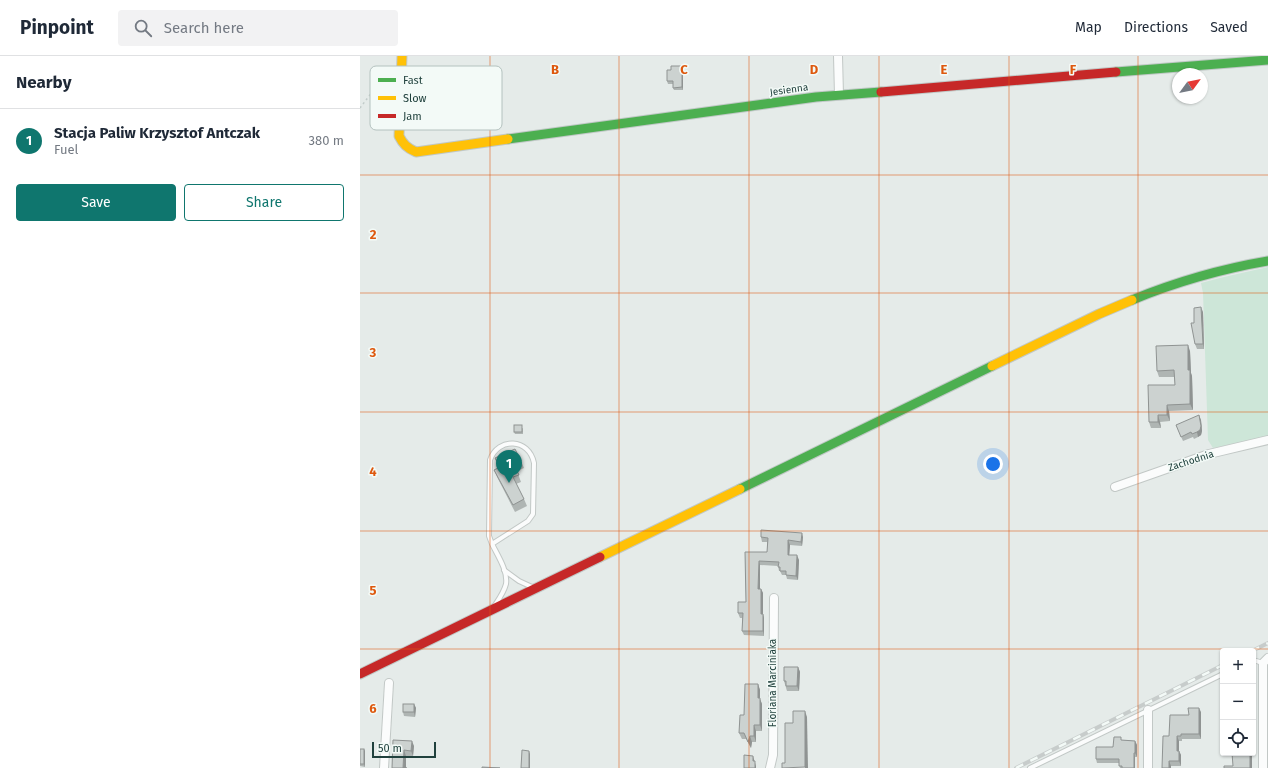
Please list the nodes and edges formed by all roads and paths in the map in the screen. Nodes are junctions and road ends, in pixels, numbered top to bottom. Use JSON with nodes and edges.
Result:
{"nodes":[{"id":1,"x":838,"y":56,"type":"edge"},
{"id":2,"x":402,"y":58,"type":"edge"},
{"id":3,"x":1268,"y":60,"type":"edge"},
{"id":4,"x":392,"y":66,"type":"edge"},
{"id":5,"x":370,"y":95,"type":"edge"},
{"id":6,"x":839,"y":95,"type":"junction"},
{"id":7,"x":360,"y":108,"type":"edge"},
{"id":8,"x":399,"y":130,"type":"edge"},
{"id":9,"x":1268,"y":261,"type":"edge"},
{"id":10,"x":1268,"y":440,"type":"edge"},
{"id":11,"x":1115,"y":487,"type":"dead end"},
{"id":12,"x":492,"y":544,"type":"junction"},
{"id":13,"x":504,"y":570,"type":"junction"},
{"id":14,"x":536,"y":589,"type":"junction"},
{"id":15,"x":774,"y":598,"type":"dead end"},
{"id":16,"x":493,"y":610,"type":"junction"},
{"id":17,"x":1265,"y":660,"type":"edge"},
{"id":18,"x":360,"y":674,"type":"edge"},
{"id":19,"x":1220,"y":675,"type":"edge"},
{"id":20,"x":389,"y":683,"type":"dead end"},
{"id":21,"x":1148,"y":710,"type":"junction"},
{"id":22,"x":384,"y":768,"type":"edge"},
{"id":23,"x":770,"y":768,"type":"edge"},
{"id":24,"x":1030,"y":768,"type":"edge"},
{"id":25,"x":1148,"y":768,"type":"edge"},
{"id":26,"x":1263,"y":768,"type":"edge"}],
"edges":[{"from":1,"to":6,"type":"street"},
{"from":2,"to":4,"type":"path"},
{"from":3,"to":6,"type":"main road","name":"Jesienna"},
{"from":5,"to":7,"type":"path"},
{"from":6,"to":8,"type":"main road","name":"Jesienna"},
{"from":9,"to":14,"type":"main road"},
{"from":10,"to":11,"type":"street","name":"Zachodnia"},
{"from":12,"to":12,"type":"lane"},
{"from":12,"to":13,"type":"lane"},
{"from":13,"to":14,"type":"lane"},
{"from":13,"to":16,"type":"lane"},
{"from":14,"to":16,"type":"main road"},
{"from":15,"to":23,"type":"street","name":"Floriana Marciniaka"},
{"from":16,"to":18,"type":"main road"},
{"from":17,"to":26,"type":"street"},
{"from":19,"to":21,"type":"lane"},
{"from":20,"to":22,"type":"street"},
{"from":21,"to":24,"type":"lane"},
{"from":21,"to":25,"type":"street"}]}
